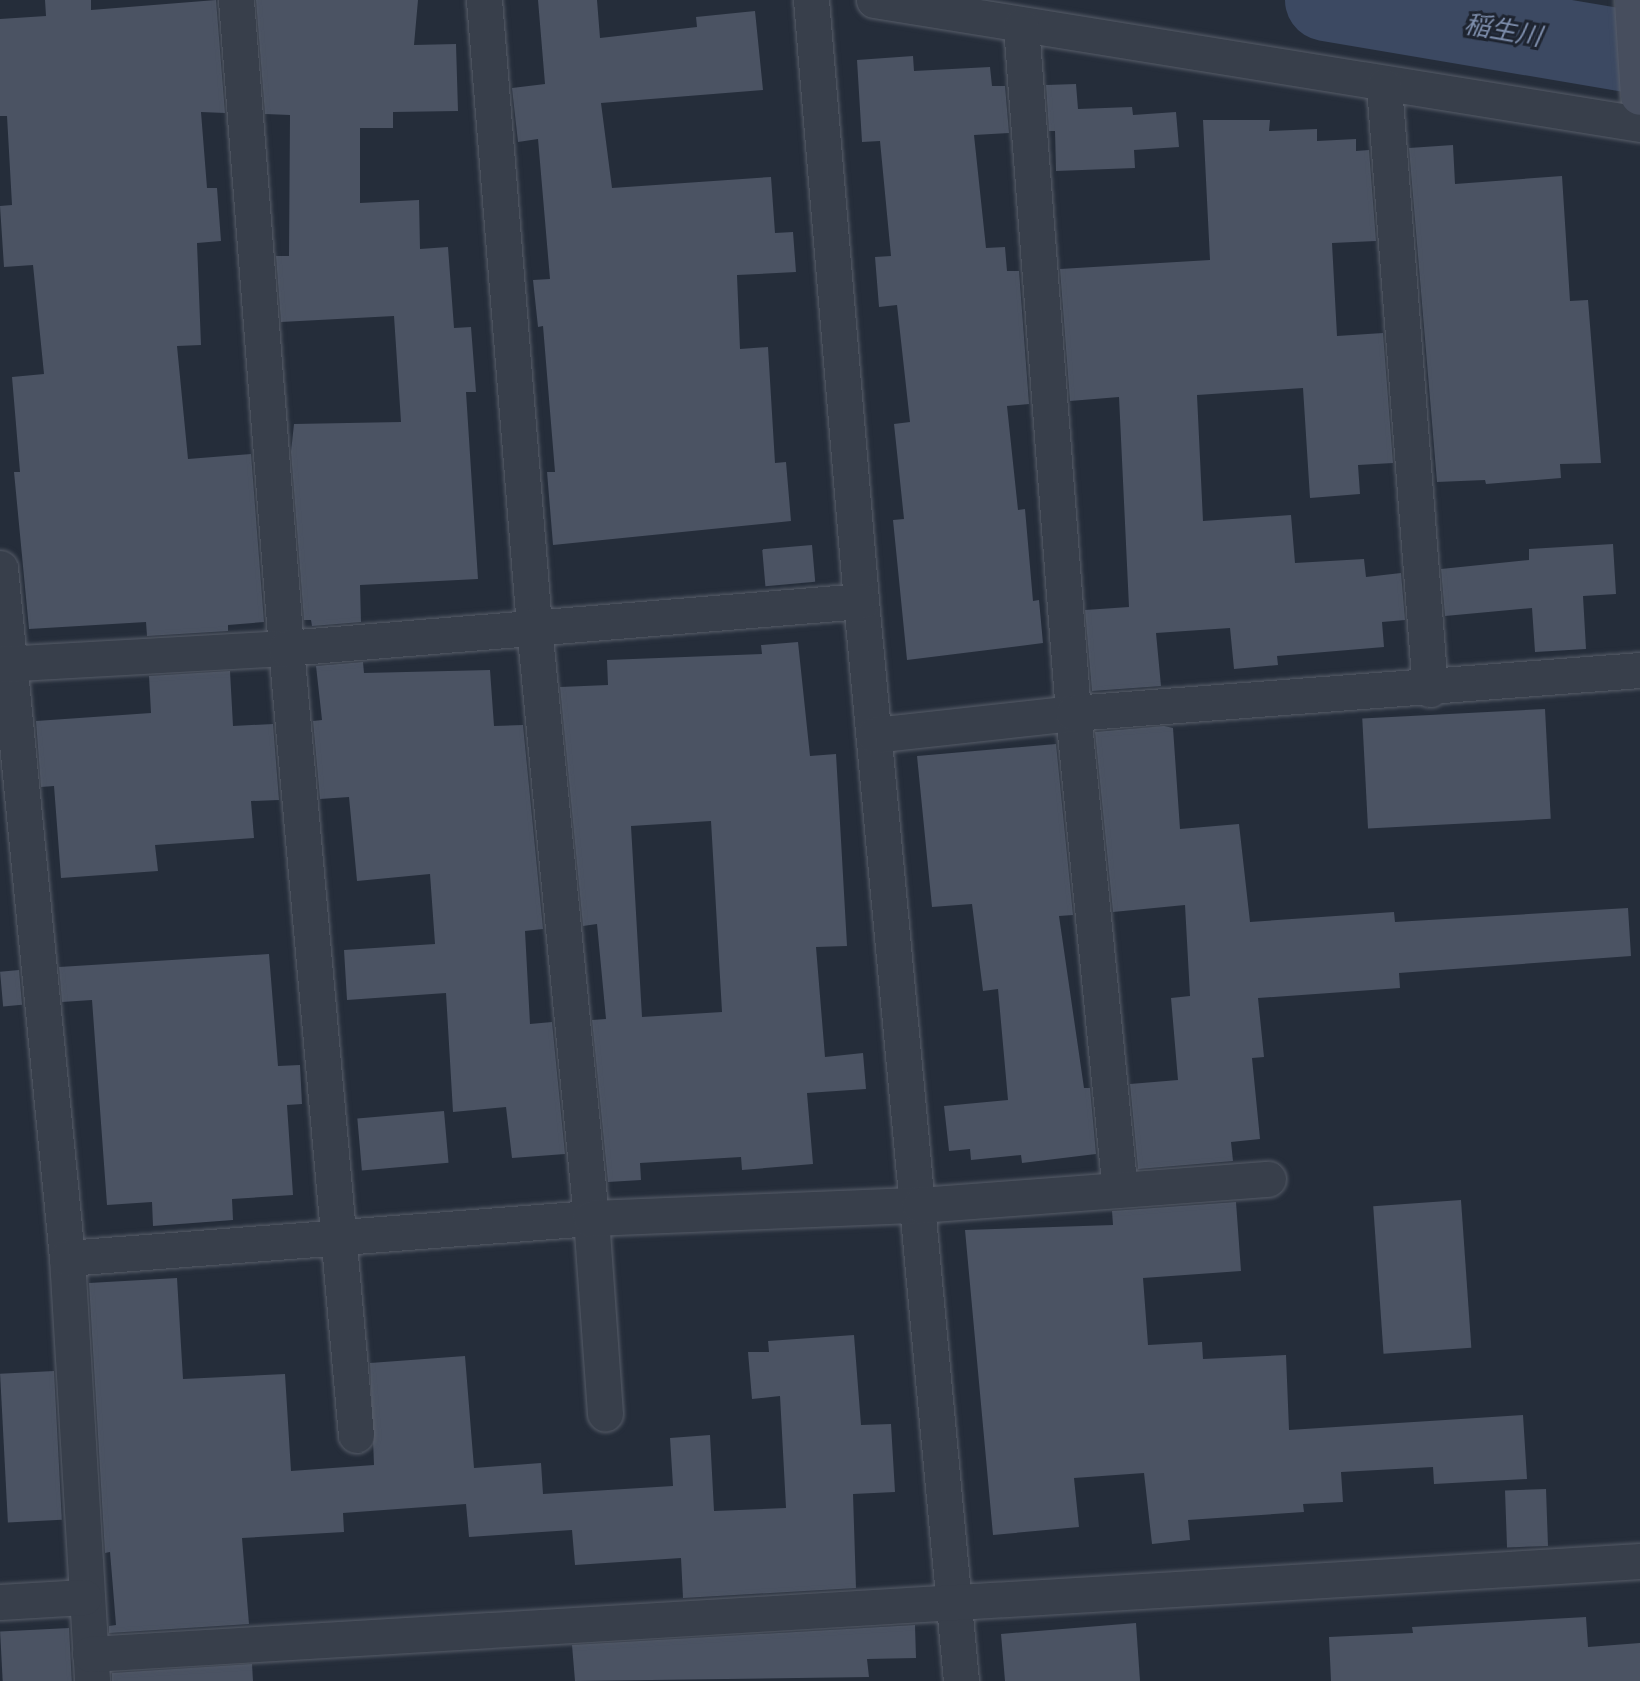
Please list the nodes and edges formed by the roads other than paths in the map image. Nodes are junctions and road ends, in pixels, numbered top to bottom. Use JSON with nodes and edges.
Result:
{"nodes":[{"id":1,"x":236,"y":0,"type":"edge"},
{"id":2,"x":484,"y":0,"type":"edge"},
{"id":3,"x":811,"y":0,"type":"edge"},
{"id":4,"x":874,"y":0,"type":"edge"},
{"id":5,"x":1634,"y":0,"type":"edge"},
{"id":6,"x":1020,"y":26,"type":"junction"},
{"id":7,"x":1384,"y":86,"type":"junction"},
{"id":8,"x":1640,"y":96,"type":"edge"},
{"id":9,"x":1640,"y":124,"type":"edge"},
{"id":10,"x":0,"y":568,"type":"edge"},
{"id":11,"x":861,"y":601,"type":"junction"},
{"id":12,"x":534,"y":626,"type":"junction"},
{"id":13,"x":286,"y":649,"type":"junction"},
{"id":14,"x":3,"y":664,"type":"edge"},
{"id":15,"x":1640,"y":670,"type":"edge"},
{"id":16,"x":1430,"y":689,"type":"junction"},
{"id":17,"x":1073,"y":713,"type":"junction"},
{"id":18,"x":874,"y":735,"type":"junction"},
{"id":19,"x":1268,"y":1180,"type":"dead end"},
{"id":20,"x":1120,"y":1189,"type":"junction"},
{"id":21,"x":920,"y":1205,"type":"junction"},
{"id":22,"x":591,"y":1218,"type":"junction"},
{"id":23,"x":338,"y":1236,"type":"junction"},
{"id":24,"x":67,"y":1258,"type":"junction"},
{"id":25,"x":605,"y":1414,"type":"dead end"},
{"id":26,"x":356,"y":1435,"type":"dead end"},
{"id":27,"x":1640,"y":1561,"type":"edge"},
{"id":28,"x":84,"y":1597,"type":"junction"},
{"id":29,"x":0,"y":1602,"type":"edge"},
{"id":30,"x":954,"y":1602,"type":"junction"},
{"id":31,"x":91,"y":1667,"type":"edge"},
{"id":32,"x":961,"y":1681,"type":"edge"}],
"edges":[{"from":1,"to":13,"type":"street"},
{"from":2,"to":12,"type":"street"},
{"from":3,"to":11,"type":"street"},
{"from":4,"to":6,"type":"street"},
{"from":5,"to":8,"type":"street"},
{"from":6,"to":7,"type":"street"},
{"from":6,"to":17,"type":"street"},
{"from":7,"to":9,"type":"street"},
{"from":7,"to":16,"type":"street"},
{"from":10,"to":14,"type":"street"},
{"from":11,"to":12,"type":"street"},
{"from":11,"to":18,"type":"street"},
{"from":12,"to":13,"type":"street"},
{"from":12,"to":22,"type":"street"},
{"from":13,"to":14,"type":"street"},
{"from":13,"to":23,"type":"street"},
{"from":14,"to":24,"type":"street"},
{"from":15,"to":16,"type":"street"},
{"from":16,"to":17,"type":"street"},
{"from":17,"to":18,"type":"street"},
{"from":17,"to":20,"type":"street"},
{"from":18,"to":21,"type":"street"},
{"from":19,"to":20,"type":"street"},
{"from":20,"to":21,"type":"street"},
{"from":21,"to":22,"type":"street"},
{"from":21,"to":30,"type":"street"},
{"from":22,"to":23,"type":"street"},
{"from":22,"to":25,"type":"street"},
{"from":23,"to":24,"type":"street"},
{"from":23,"to":26,"type":"street"},
{"from":24,"to":28,"type":"street"},
{"from":27,"to":30,"type":"street"},
{"from":28,"to":29,"type":"street"},
{"from":28,"to":31,"type":"street"},
{"from":30,"to":31,"type":"street"},
{"from":30,"to":32,"type":"street"}]}
